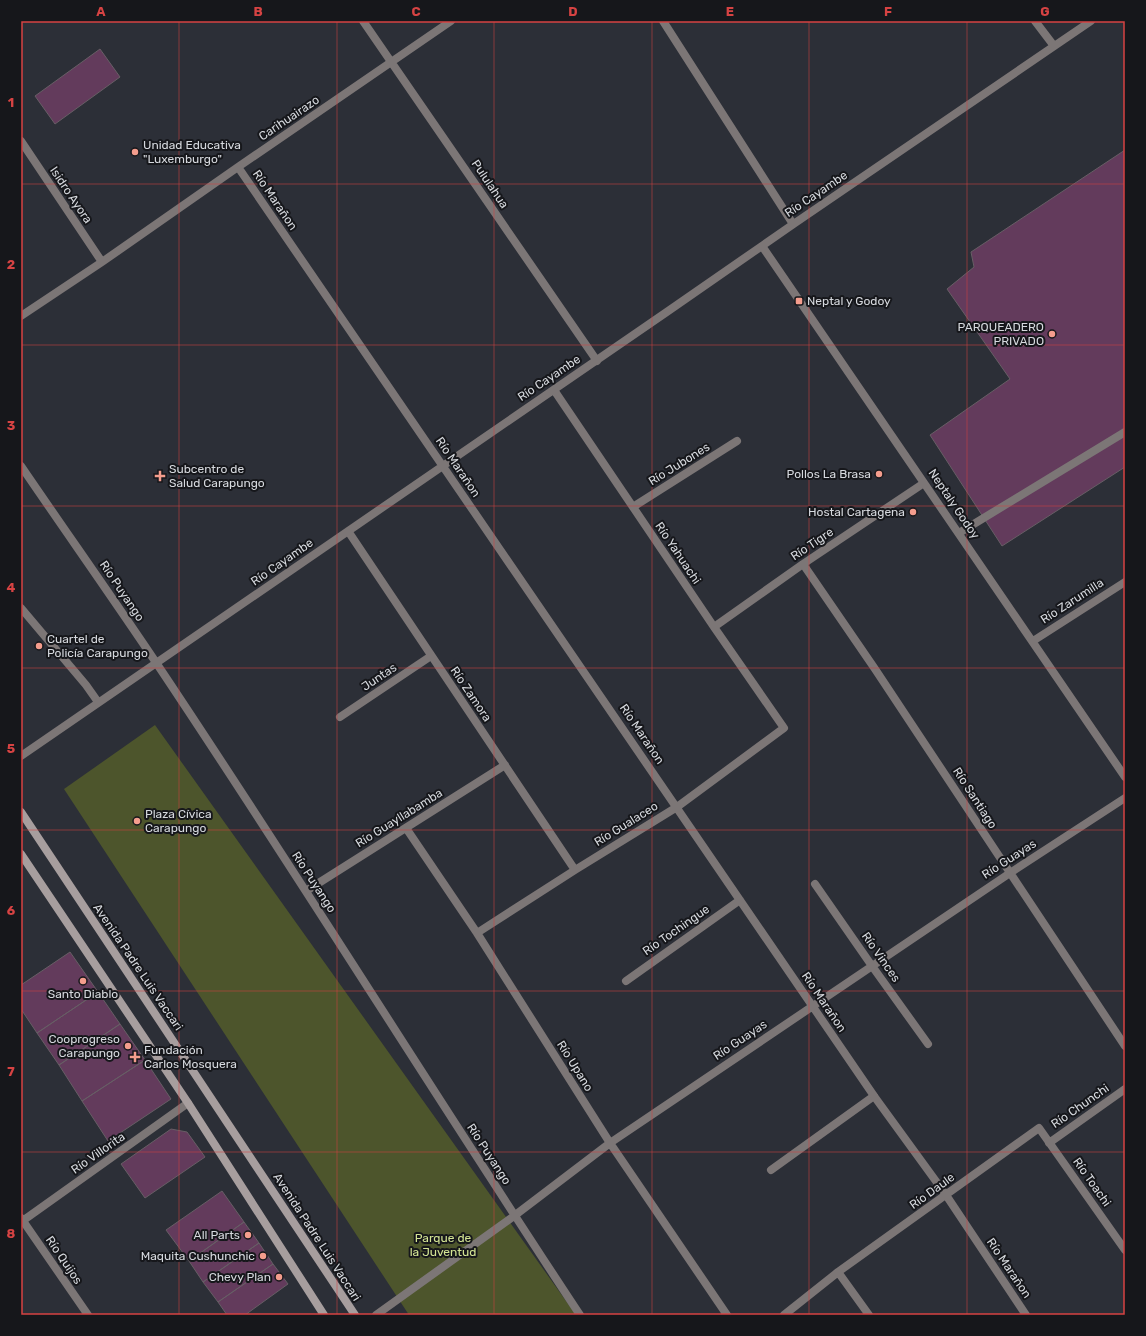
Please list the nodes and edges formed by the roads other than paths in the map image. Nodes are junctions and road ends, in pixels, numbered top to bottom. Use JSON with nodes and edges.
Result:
{"nodes":[{"id":1,"x":363,"y":21,"type":"edge"},
{"id":2,"x":451,"y":21,"type":"edge"},
{"id":3,"x":663,"y":21,"type":"edge"},
{"id":4,"x":1035,"y":21,"type":"edge"},
{"id":5,"x":1091,"y":21,"type":"edge"},
{"id":6,"x":1054,"y":46,"type":"junction"},
{"id":7,"x":392,"y":62,"type":"junction"},
{"id":8,"x":21,"y":141,"type":"edge"},
{"id":9,"x":238,"y":166,"type":"junction"},
{"id":10,"x":794,"y":224,"type":"junction"},
{"id":11,"x":762,"y":246,"type":"junction"},
{"id":12,"x":102,"y":262,"type":"junction"},
{"id":13,"x":21,"y":316,"type":"edge"},
{"id":14,"x":596,"y":361,"type":"junction"},
{"id":15,"x":554,"y":390,"type":"junction"},
{"id":16,"x":1125,"y":432,"type":"edge"},
{"id":17,"x":737,"y":442,"type":"dead end"},
{"id":18,"x":442,"y":465,"type":"junction"},
{"id":19,"x":21,"y":466,"type":"edge"},
{"id":20,"x":924,"y":483,"type":"junction"},
{"id":21,"x":633,"y":507,"type":"junction"},
{"id":22,"x":348,"y":531,"type":"junction"},
{"id":23,"x":959,"y":533,"type":"junction"},
{"id":24,"x":803,"y":564,"type":"junction"},
{"id":25,"x":1125,"y":582,"type":"edge"},
{"id":26,"x":21,"y":608,"type":"edge"},
{"id":27,"x":714,"y":627,"type":"junction"},
{"id":28,"x":1033,"y":641,"type":"junction"},
{"id":29,"x":431,"y":656,"type":"junction"},
{"id":30,"x":156,"y":663,"type":"junction"},
{"id":31,"x":98,"y":702,"type":"junction"},
{"id":32,"x":340,"y":717,"type":"dead end"},
{"id":33,"x":784,"y":728,"type":"joint"},
{"id":34,"x":21,"y":756,"type":"edge"},
{"id":35,"x":505,"y":765,"type":"junction"},
{"id":36,"x":1125,"y":777,"type":"edge"},
{"id":37,"x":1125,"y":798,"type":"edge"},
{"id":38,"x":677,"y":807,"type":"junction"},
{"id":39,"x":21,"y":812,"type":"edge"},
{"id":40,"x":406,"y":828,"type":"junction"},
{"id":41,"x":21,"y":854,"type":"edge"},
{"id":42,"x":575,"y":870,"type":"junction"},
{"id":43,"x":1010,"y":872,"type":"junction"},
{"id":44,"x":815,"y":884,"type":"dead end"},
{"id":45,"x":306,"y":891,"type":"junction"},
{"id":46,"x":740,"y":900,"type":"junction"},
{"id":47,"x":477,"y":933,"type":"junction"},
{"id":48,"x":872,"y":966,"type":"junction"},
{"id":49,"x":626,"y":980,"type":"dead end"},
{"id":50,"x":812,"y":1006,"type":"junction"},
{"id":51,"x":928,"y":1044,"type":"dead end"},
{"id":52,"x":1125,"y":1046,"type":"edge"},
{"id":53,"x":1125,"y":1089,"type":"edge"},
{"id":54,"x":874,"y":1096,"type":"junction"},
{"id":55,"x":188,"y":1103,"type":"junction"},
{"id":56,"x":1039,"y":1128,"type":"joint"},
{"id":57,"x":610,"y":1143,"type":"junction"},
{"id":58,"x":1049,"y":1143,"type":"junction"},
{"id":59,"x":771,"y":1170,"type":"dead end"},
{"id":60,"x":946,"y":1195,"type":"junction"},
{"id":61,"x":514,"y":1216,"type":"junction"},
{"id":62,"x":22,"y":1220,"type":"edge"},
{"id":63,"x":1125,"y":1250,"type":"edge"},
{"id":64,"x":838,"y":1272,"type":"junction"},
{"id":65,"x":88,"y":1315,"type":"edge"},
{"id":66,"x":324,"y":1315,"type":"edge"},
{"id":67,"x":355,"y":1315,"type":"edge"},
{"id":68,"x":376,"y":1315,"type":"edge"},
{"id":69,"x":580,"y":1315,"type":"edge"},
{"id":70,"x":727,"y":1315,"type":"edge"},
{"id":71,"x":784,"y":1315,"type":"edge"},
{"id":72,"x":869,"y":1315,"type":"edge"},
{"id":73,"x":1026,"y":1315,"type":"edge"}],
"edges":[{"from":1,"to":7,"type":"street","name":"Pululahua"},
{"from":2,"to":7,"type":"street","name":"Carihuairazo"},
{"from":3,"to":10,"type":"street"},
{"from":4,"to":6,"type":"street"},
{"from":5,"to":6,"type":"street","name":"Río Cayambe"},
{"from":6,"to":10,"type":"street","name":"Río Cayambe"},
{"from":7,"to":9,"type":"street","name":"Carihuairazo"},
{"from":7,"to":14,"type":"street","name":"Pululahua"},
{"from":8,"to":12,"type":"street","name":"Isidro Ayora"},
{"from":9,"to":12,"type":"street","name":"Carihuairazo"},
{"from":9,"to":18,"type":"street","name":"Río Marañon"},
{"from":10,"to":11,"type":"street","name":"Río Cayambe"},
{"from":11,"to":14,"type":"street","name":"Río Cayambe"},
{"from":11,"to":20,"type":"street","name":"Neptaly Godoy"},
{"from":12,"to":13,"type":"street","name":"Carihuairazo"},
{"from":14,"to":15,"type":"street","name":"Río Cayambe"},
{"from":15,"to":18,"type":"street","name":"Río Cayambe"},
{"from":15,"to":21,"type":"street","name":"Río Yahuachi"},
{"from":16,"to":23,"type":"street"},
{"from":17,"to":21,"type":"street","name":"Río Jubones"},
{"from":18,"to":22,"type":"street","name":"Río Cayambe"},
{"from":18,"to":38,"type":"street","name":"Río Marañon"},
{"from":19,"to":30,"type":"street","name":"Río Puyango"},
{"from":20,"to":23,"type":"street","name":"Neptaly Godoy"},
{"from":20,"to":24,"type":"street","name":"Río Tigre"},
{"from":21,"to":27,"type":"street","name":"Río Yahuachi"},
{"from":22,"to":29,"type":"street","name":"Río Zamora"},
{"from":22,"to":30,"type":"street","name":"Río Cayambe"},
{"from":23,"to":28,"type":"street","name":"Neptaly Godoy"},
{"from":24,"to":27,"type":"street","name":"Río Tigre"},
{"from":24,"to":43,"type":"street","name":"Río Santiago"},
{"from":25,"to":28,"type":"street","name":"Río Zarumilla"},
{"from":26,"to":31,"type":"street"},
{"from":27,"to":33,"type":"street","name":"Río Yahuachi"},
{"from":28,"to":36,"type":"street","name":"Neptaly Godoy"},
{"from":29,"to":32,"type":"street","name":"Juntas"},
{"from":29,"to":35,"type":"street","name":"Río Zamora"},
{"from":30,"to":31,"type":"street","name":"Río Cayambe"},
{"from":30,"to":45,"type":"street","name":"Río Puyango"},
{"from":31,"to":34,"type":"street","name":"Río Cayambe"},
{"from":33,"to":38,"type":"street","name":"Río Gualaceo"},
{"from":35,"to":40,"type":"street","name":"Río Guayllabamba"},
{"from":35,"to":42,"type":"street","name":"Río Zamora"},
{"from":37,"to":43,"type":"street","name":"Río Guayas"},
{"from":38,"to":42,"type":"street","name":"Río Gualaceo"},
{"from":38,"to":46,"type":"street","name":"Río Marañon"},
{"from":39,"to":67,"type":"main road","name":"Avenida Padre Luis Vaccari"},
{"from":40,"to":45,"type":"street","name":"Río Guayllabamba"},
{"from":40,"to":47,"type":"street","name":"Río Upano"},
{"from":41,"to":55,"type":"main road"},
{"from":42,"to":47,"type":"street","name":"Río Gualaceo"},
{"from":43,"to":48,"type":"street","name":"Río Guayas"},
{"from":43,"to":52,"type":"street","name":"Río Santiago"},
{"from":44,"to":48,"type":"street","name":"Río Vinces"},
{"from":45,"to":61,"type":"street","name":"Río Puyango"},
{"from":46,"to":49,"type":"street","name":"Río Tochingue"},
{"from":46,"to":50,"type":"street","name":"Río Marañon"},
{"from":47,"to":57,"type":"street","name":"Río Upano"},
{"from":48,"to":50,"type":"street","name":"Río Guayas"},
{"from":48,"to":51,"type":"street","name":"Río Vinces"},
{"from":50,"to":54,"type":"street","name":"Río Marañon"},
{"from":50,"to":57,"type":"street","name":"Río Guayas"},
{"from":53,"to":58,"type":"street","name":"Río Chunchi"},
{"from":54,"to":59,"type":"street"},
{"from":54,"to":60,"type":"street","name":"Río Marañon"},
{"from":55,"to":62,"type":"street","name":"Río Villorita"},
{"from":55,"to":66,"type":"main road"},
{"from":56,"to":58,"type":"street","name":"Río Toachi"},
{"from":56,"to":60,"type":"street","name":"Río Daule"},
{"from":57,"to":61,"type":"street","name":"Río Guayas"},
{"from":57,"to":70,"type":"street","name":"Río Upano"},
{"from":58,"to":63,"type":"street","name":"Río Toachi"},
{"from":60,"to":64,"type":"street","name":"Río Daule"},
{"from":60,"to":73,"type":"street","name":"Río Marañon"},
{"from":61,"to":68,"type":"street","name":"Río Guayas"},
{"from":61,"to":69,"type":"street","name":"Río Puyango"},
{"from":62,"to":65,"type":"street","name":"Río Quijos"},
{"from":64,"to":71,"type":"street","name":"Río Daule"},
{"from":64,"to":72,"type":"street"}]}
